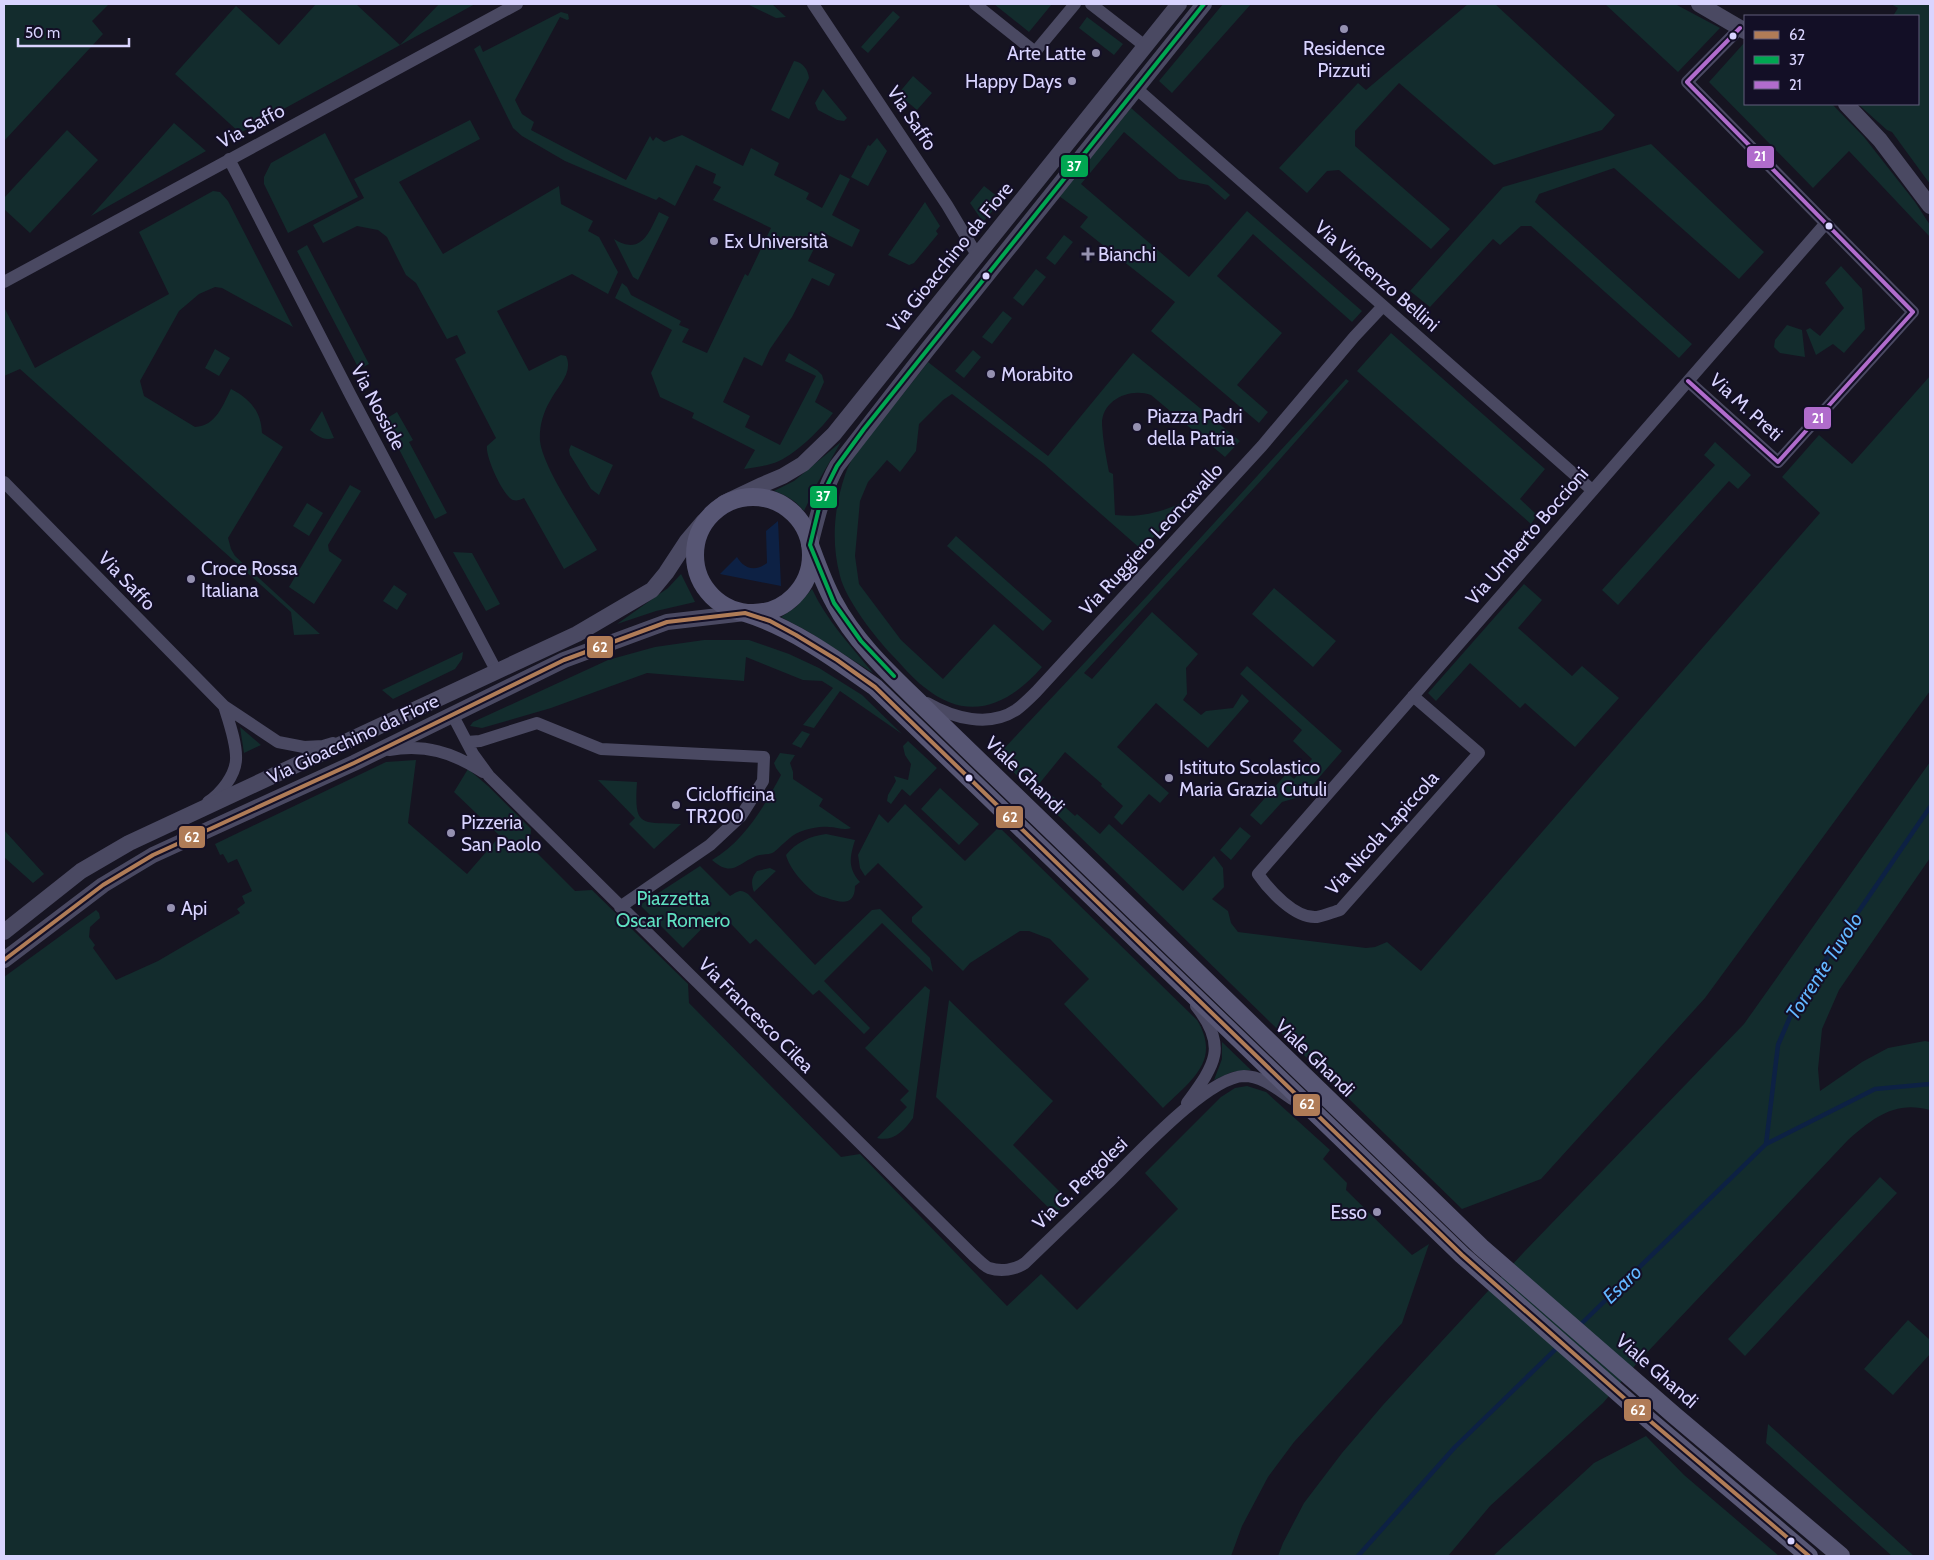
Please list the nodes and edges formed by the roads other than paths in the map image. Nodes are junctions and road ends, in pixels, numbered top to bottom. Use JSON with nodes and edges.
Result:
{"nodes":[{"id":1,"x":517,"y":4,"type":"edge"},
{"id":2,"x":813,"y":4,"type":"edge"},
{"id":3,"x":975,"y":4,"type":"edge"},
{"id":4,"x":1076,"y":4,"type":"edge"},
{"id":5,"x":1091,"y":4,"type":"edge"},
{"id":6,"x":1179,"y":4,"type":"edge"},
{"id":7,"x":1204,"y":4,"type":"edge"},
{"id":8,"x":1699,"y":4,"type":"edge"},
{"id":9,"x":1743,"y":29,"type":"edge"},
{"id":10,"x":1145,"y":46,"type":"junction"},
{"id":11,"x":1137,"y":89,"type":"junction"},
{"id":12,"x":1847,"y":105,"type":"edge"},
{"id":13,"x":229,"y":159,"type":"junction"},
{"id":14,"x":1930,"y":206,"type":"edge"},
{"id":15,"x":1826,"y":223,"type":"junction"},
{"id":16,"x":977,"y":255,"type":"junction"},
{"id":17,"x":4,"y":282,"type":"edge"},
{"id":18,"x":1383,"y":306,"type":"junction"},
{"id":19,"x":1688,"y":380,"type":"junction"},
{"id":20,"x":4,"y":482,"type":"edge"},
{"id":21,"x":1592,"y":490,"type":"junction"},
{"id":22,"x":724,"y":503,"type":"junction"},
{"id":23,"x":704,"y":522,"type":"junction"},
{"id":24,"x":810,"y":545,"type":"junction"},
{"id":25,"x":745,"y":613,"type":"junction"},
{"id":26,"x":497,"y":672,"type":"junction"},
{"id":27,"x":912,"y":695,"type":"junction"},
{"id":28,"x":1413,"y":696,"type":"junction"},
{"id":29,"x":224,"y":706,"type":"junction"},
{"id":30,"x":452,"y":714,"type":"junction"},
{"id":31,"x":365,"y":732,"type":"junction"},
{"id":32,"x":467,"y":742,"type":"junction"},
{"id":33,"x":376,"y":752,"type":"junction"},
{"id":34,"x":489,"y":776,"type":"junction"},
{"id":35,"x":188,"y":815,"type":"junction"},
{"id":36,"x":1258,"y":874,"type":"joint"},
{"id":37,"x":620,"y":907,"type":"junction"},
{"id":38,"x":4,"y":932,"type":"edge"},
{"id":39,"x":4,"y":960,"type":"edge"},
{"id":40,"x":1167,"y":971,"type":"junction"},
{"id":41,"x":1178,"y":1115,"type":"junction"},
{"id":42,"x":1323,"y":1120,"type":"junction"},
{"id":43,"x":1003,"y":1270,"type":"joint"},
{"id":44,"x":1809,"y":1556,"type":"edge"},
{"id":45,"x":1841,"y":1556,"type":"edge"}],
"edges":[{"from":1,"to":13,"type":"street","name":"Via Saffo"},
{"from":2,"to":16,"type":"street","name":"Via Saffo"},
{"from":3,"to":4,"type":"street"},
{"from":5,"to":10,"type":"street"},
{"from":6,"to":10,"type":"street","name":"Via Gioacchino da Fiore"},
{"from":7,"to":11,"type":"street"},
{"from":8,"to":9,"type":"street"},
{"from":9,"to":15,"type":"street"},
{"from":10,"to":16,"type":"street","name":"Via Gioacchino da Fiore"},
{"from":11,"to":18,"type":"street","name":"Via Vincenzo Bellini"},
{"from":11,"to":24,"type":"street"},
{"from":12,"to":14,"type":"street"},
{"from":13,"to":17,"type":"street","name":"Via Saffo"},
{"from":13,"to":26,"type":"street","name":"Via Nosside"},
{"from":15,"to":19,"type":"street","name":"Via Umberto Boccioni"},
{"from":15,"to":19,"type":"street","name":"Via M. Preti"},
{"from":16,"to":22,"type":"street","name":"Via Gioacchino da Fiore"},
{"from":18,"to":21,"type":"street","name":"Via Vincenzo Bellini"},
{"from":18,"to":27,"type":"street","name":"Via Ruggiero Leoncavallo"},
{"from":19,"to":21,"type":"street","name":"Via Umberto Boccioni"},
{"from":20,"to":29,"type":"street","name":"Via Saffo"},
{"from":21,"to":28,"type":"street","name":"Via Umberto Boccioni"},
{"from":22,"to":23,"type":"main road"},
{"from":22,"to":24,"type":"main road"},
{"from":23,"to":25,"type":"main road"},
{"from":23,"to":26,"type":"street","name":"Via Gioacchino da Fiore"},
{"from":24,"to":25,"type":"main road"},
{"from":24,"to":27,"type":"main road","name":"Viale Ghandi"},
{"from":25,"to":30,"type":"street","name":"Via Gioacchino da Fiore"},
{"from":25,"to":40,"type":"main road","name":"Viale Ghandi"},
{"from":26,"to":31,"type":"street","name":"Via Gioacchino da Fiore"},
{"from":27,"to":45,"type":"main road","name":"Viale Ghandi"},
{"from":28,"to":36,"type":"street","name":"Via Umberto Boccioni"},
{"from":28,"to":36,"type":"street","name":"Via Nicola Lapiccola"},
{"from":29,"to":31,"type":"street","name":"Via Saffo"},
{"from":29,"to":35,"type":"street"},
{"from":30,"to":32,"type":"street"},
{"from":30,"to":33,"type":"street","name":"Via Gioacchino da Fiore"},
{"from":31,"to":35,"type":"street","name":"Via Gioacchino da Fiore"},
{"from":32,"to":34,"type":"street"},
{"from":32,"to":37,"type":"street"},
{"from":33,"to":34,"type":"street"},
{"from":33,"to":39,"type":"street","name":"Via Gioacchino da Fiore"},
{"from":34,"to":37,"type":"street","name":"Via Francesco Cilea"},
{"from":35,"to":38,"type":"street","name":"Via Gioacchino da Fiore"},
{"from":37,"to":43,"type":"street","name":"Via Francesco Cilea"},
{"from":40,"to":41,"type":"street"},
{"from":40,"to":42,"type":"main road","name":"Viale Ghandi"},
{"from":41,"to":42,"type":"street"},
{"from":41,"to":43,"type":"street","name":"Via G. Pergolesi"},
{"from":42,"to":44,"type":"main road","name":"Viale Ghandi"}]}
